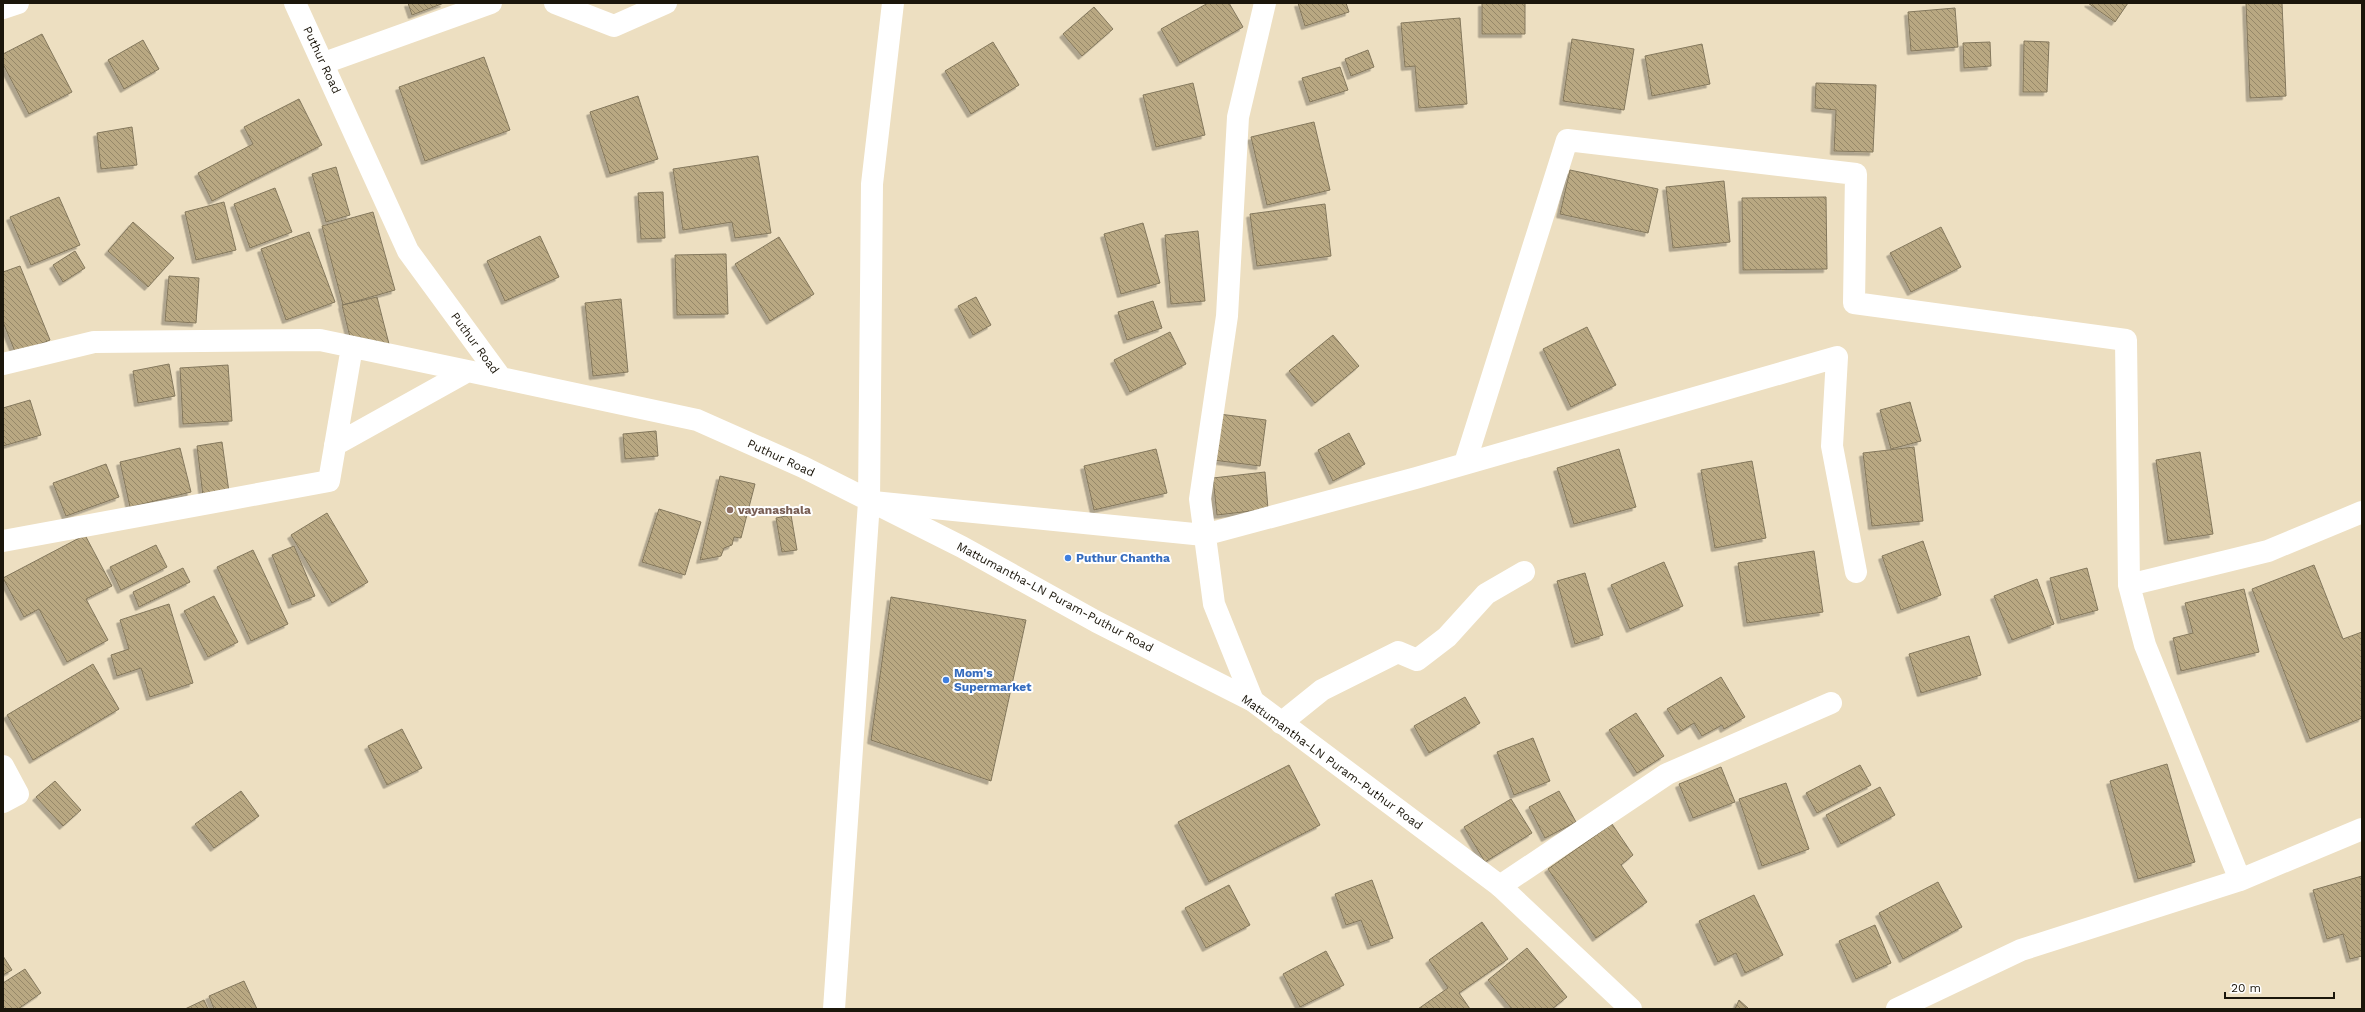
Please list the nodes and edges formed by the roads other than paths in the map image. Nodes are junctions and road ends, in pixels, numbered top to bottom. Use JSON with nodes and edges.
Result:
{"nodes":[{"id":1,"x":18,"y":3,"type":"edge"},
{"id":2,"x":295,"y":3,"type":"edge"},
{"id":3,"x":491,"y":3,"type":"edge"},
{"id":4,"x":555,"y":3,"type":"edge"},
{"id":5,"x":666,"y":3,"type":"edge"},
{"id":6,"x":893,"y":3,"type":"edge"},
{"id":7,"x":1265,"y":3,"type":"edge"},
{"id":8,"x":3,"y":8,"type":"edge"},
{"id":9,"x":324,"y":63,"type":"junction"},
{"id":10,"x":352,"y":347,"type":"junction"},
{"id":11,"x":3,"y":364,"type":"edge"},
{"id":12,"x":468,"y":371,"type":"junction"},
{"id":13,"x":501,"y":378,"type":"junction"},
{"id":14,"x":335,"y":445,"type":"junction"},
{"id":15,"x":1465,"y":463,"type":"junction"},
{"id":16,"x":869,"y":502,"type":"junction"},
{"id":17,"x":2362,"y":512,"type":"edge"},
{"id":18,"x":1204,"y":535,"type":"junction"},
{"id":19,"x":3,"y":541,"type":"edge"},
{"id":20,"x":1524,"y":572,"type":"dead end"},
{"id":21,"x":1856,"y":572,"type":"dead end"},
{"id":22,"x":2129,"y":586,"type":"junction"},
{"id":23,"x":1253,"y":701,"type":"junction"},
{"id":24,"x":1831,"y":703,"type":"dead end"},
{"id":25,"x":1281,"y":722,"type":"junction"},
{"id":26,"x":3,"y":766,"type":"edge"},
{"id":27,"x":3,"y":802,"type":"edge"},
{"id":28,"x":2362,"y":829,"type":"edge"},
{"id":29,"x":2240,"y":880,"type":"junction"},
{"id":30,"x":1500,"y":886,"type":"junction"},
{"id":31,"x":834,"y":1009,"type":"edge"},
{"id":32,"x":1631,"y":1009,"type":"edge"},
{"id":33,"x":1897,"y":1009,"type":"edge"}],
"edges":[{"from":1,"to":8,"type":"street"},
{"from":2,"to":9,"type":"street","name":"Puthur Road"},
{"from":3,"to":9,"type":"street"},
{"from":4,"to":5,"type":"street"},
{"from":6,"to":16,"type":"street"},
{"from":7,"to":18,"type":"street"},
{"from":9,"to":13,"type":"street","name":"Puthur Road"},
{"from":10,"to":11,"type":"street"},
{"from":10,"to":12,"type":"street"},
{"from":10,"to":14,"type":"street"},
{"from":12,"to":13,"type":"street"},
{"from":12,"to":14,"type":"street"},
{"from":13,"to":16,"type":"street","name":"Puthur Road"},
{"from":14,"to":19,"type":"street"},
{"from":15,"to":18,"type":"street"},
{"from":15,"to":21,"type":"street"},
{"from":15,"to":22,"type":"street"},
{"from":16,"to":18,"type":"street"},
{"from":16,"to":23,"type":"street","name":"Mattumantha-LN Puram-Puthur Road"},
{"from":16,"to":31,"type":"street"},
{"from":17,"to":22,"type":"street"},
{"from":18,"to":23,"type":"street"},
{"from":20,"to":25,"type":"street"},
{"from":22,"to":29,"type":"street"},
{"from":23,"to":25,"type":"street","name":"Mattumantha-LN Puram-Puthur Road"},
{"from":24,"to":30,"type":"street"},
{"from":25,"to":30,"type":"street","name":"Mattumantha-LN Puram-Puthur Road"},
{"from":26,"to":27,"type":"street"},
{"from":28,"to":29,"type":"street"},
{"from":29,"to":33,"type":"street"},
{"from":30,"to":32,"type":"street","name":"Mattumantha-LN Puram-Puthur Road"}]}
